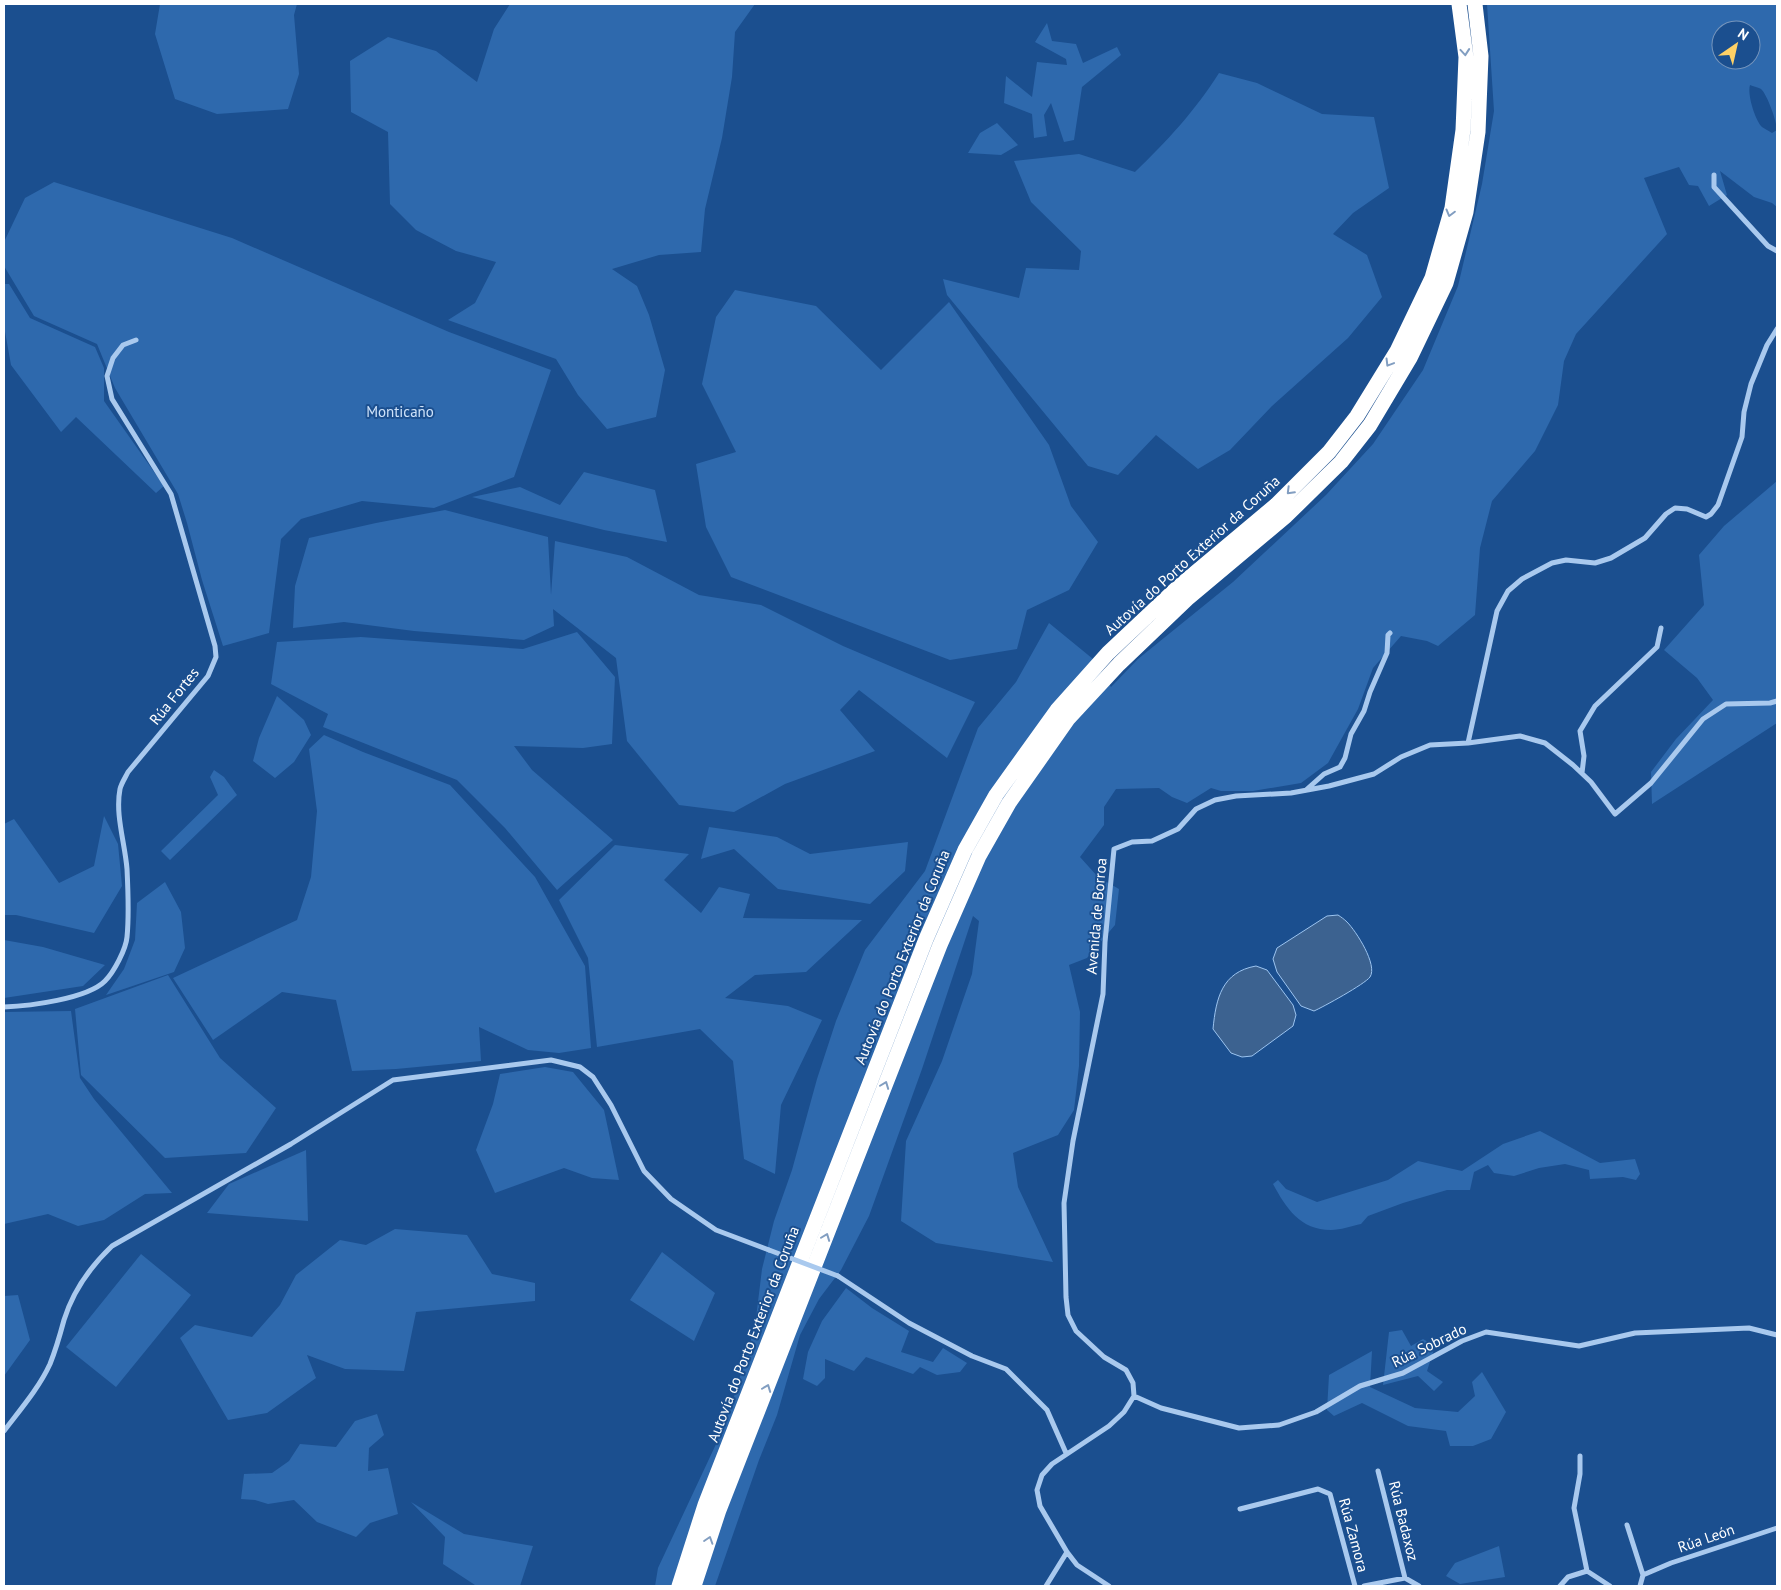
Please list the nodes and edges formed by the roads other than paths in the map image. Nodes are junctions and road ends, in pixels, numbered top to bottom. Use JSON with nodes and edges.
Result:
{"nodes":[{"id":1,"x":1460,"y":4,"type":"edge"},
{"id":2,"x":1474,"y":4,"type":"edge"},
{"id":3,"x":1714,"y":175,"type":"dead end"},
{"id":4,"x":1777,"y":251,"type":"edge"},
{"id":5,"x":1777,"y":329,"type":"edge"},
{"id":6,"x":136,"y":340,"type":"dead end"},
{"id":7,"x":1661,"y":628,"type":"dead end"},
{"id":8,"x":1390,"y":632,"type":"dead end"},
{"id":9,"x":1777,"y":701,"type":"edge"},
{"id":10,"x":1468,"y":743,"type":"junction"},
{"id":11,"x":1582,"y":773,"type":"junction"},
{"id":12,"x":1306,"y":790,"type":"junction"},
{"id":13,"x":4,"y":1007,"type":"edge"},
{"id":14,"x":1777,"y":1335,"type":"edge"},
{"id":15,"x":1134,"y":1396,"type":"junction"},
{"id":16,"x":4,"y":1431,"type":"edge"},
{"id":17,"x":1066,"y":1453,"type":"junction"},
{"id":18,"x":1580,"y":1456,"type":"dead end"},
{"id":19,"x":1378,"y":1471,"type":"dead end"},
{"id":20,"x":1240,"y":1510,"type":"dead end"},
{"id":21,"x":1627,"y":1524,"type":"dead end"},
{"id":22,"x":1777,"y":1528,"type":"edge"},
{"id":23,"x":1067,"y":1552,"type":"junction"},
{"id":24,"x":1587,"y":1571,"type":"junction"},
{"id":25,"x":1643,"y":1575,"type":"junction"},
{"id":26,"x":1405,"y":1578,"type":"junction"},
{"id":27,"x":678,"y":1586,"type":"edge"},
{"id":28,"x":694,"y":1586,"type":"edge"},
{"id":29,"x":1046,"y":1586,"type":"edge"},
{"id":30,"x":1109,"y":1586,"type":"edge"},
{"id":31,"x":1354,"y":1586,"type":"edge"},
{"id":32,"x":1364,"y":1586,"type":"edge"},
{"id":33,"x":1419,"y":1586,"type":"edge"},
{"id":34,"x":1560,"y":1586,"type":"edge"},
{"id":35,"x":1610,"y":1586,"type":"edge"},
{"id":36,"x":1640,"y":1586,"type":"edge"}],
"edges":[{"from":1,"to":27,"type":"highway","name":"Autovía do Porto Exterior da Coruña","one_way":true},
{"from":28,"to":2,"type":"highway","name":"Autovía do Porto Exterior da Coruña","one_way":true},
{"from":3,"to":4,"type":"street"},
{"from":5,"to":10,"type":"street"},
{"from":6,"to":13,"type":"street","name":"Rúa Fortes"},
{"from":7,"to":11,"type":"street"},
{"from":8,"to":12,"type":"street"},
{"from":9,"to":11,"type":"street","name":"Avenida de Borroa"},
{"from":10,"to":11,"type":"street","name":"Avenida de Borroa"},
{"from":10,"to":12,"type":"street","name":"Avenida de Borroa"},
{"from":12,"to":15,"type":"street","name":"Avenida de Borroa"},
{"from":14,"to":15,"type":"street","name":"Rúa Sobrado"},
{"from":15,"to":17,"type":"street"},
{"from":16,"to":17,"type":"street","bridge":true},
{"from":17,"to":23,"type":"street"},
{"from":18,"to":24,"type":"street"},
{"from":19,"to":26,"type":"street","name":"Rúa Badaxoz"},
{"from":20,"to":31,"type":"street","name":"Rúa Zamora"},
{"from":21,"to":25,"type":"street"},
{"from":22,"to":25,"type":"street","name":"Rúa León"},
{"from":23,"to":29,"type":"street"},
{"from":23,"to":30,"type":"street"},
{"from":24,"to":34,"type":"street"},
{"from":24,"to":35,"type":"street"},
{"from":25,"to":36,"type":"street"},
{"from":26,"to":32,"type":"street"},
{"from":26,"to":33,"type":"street"}]}
